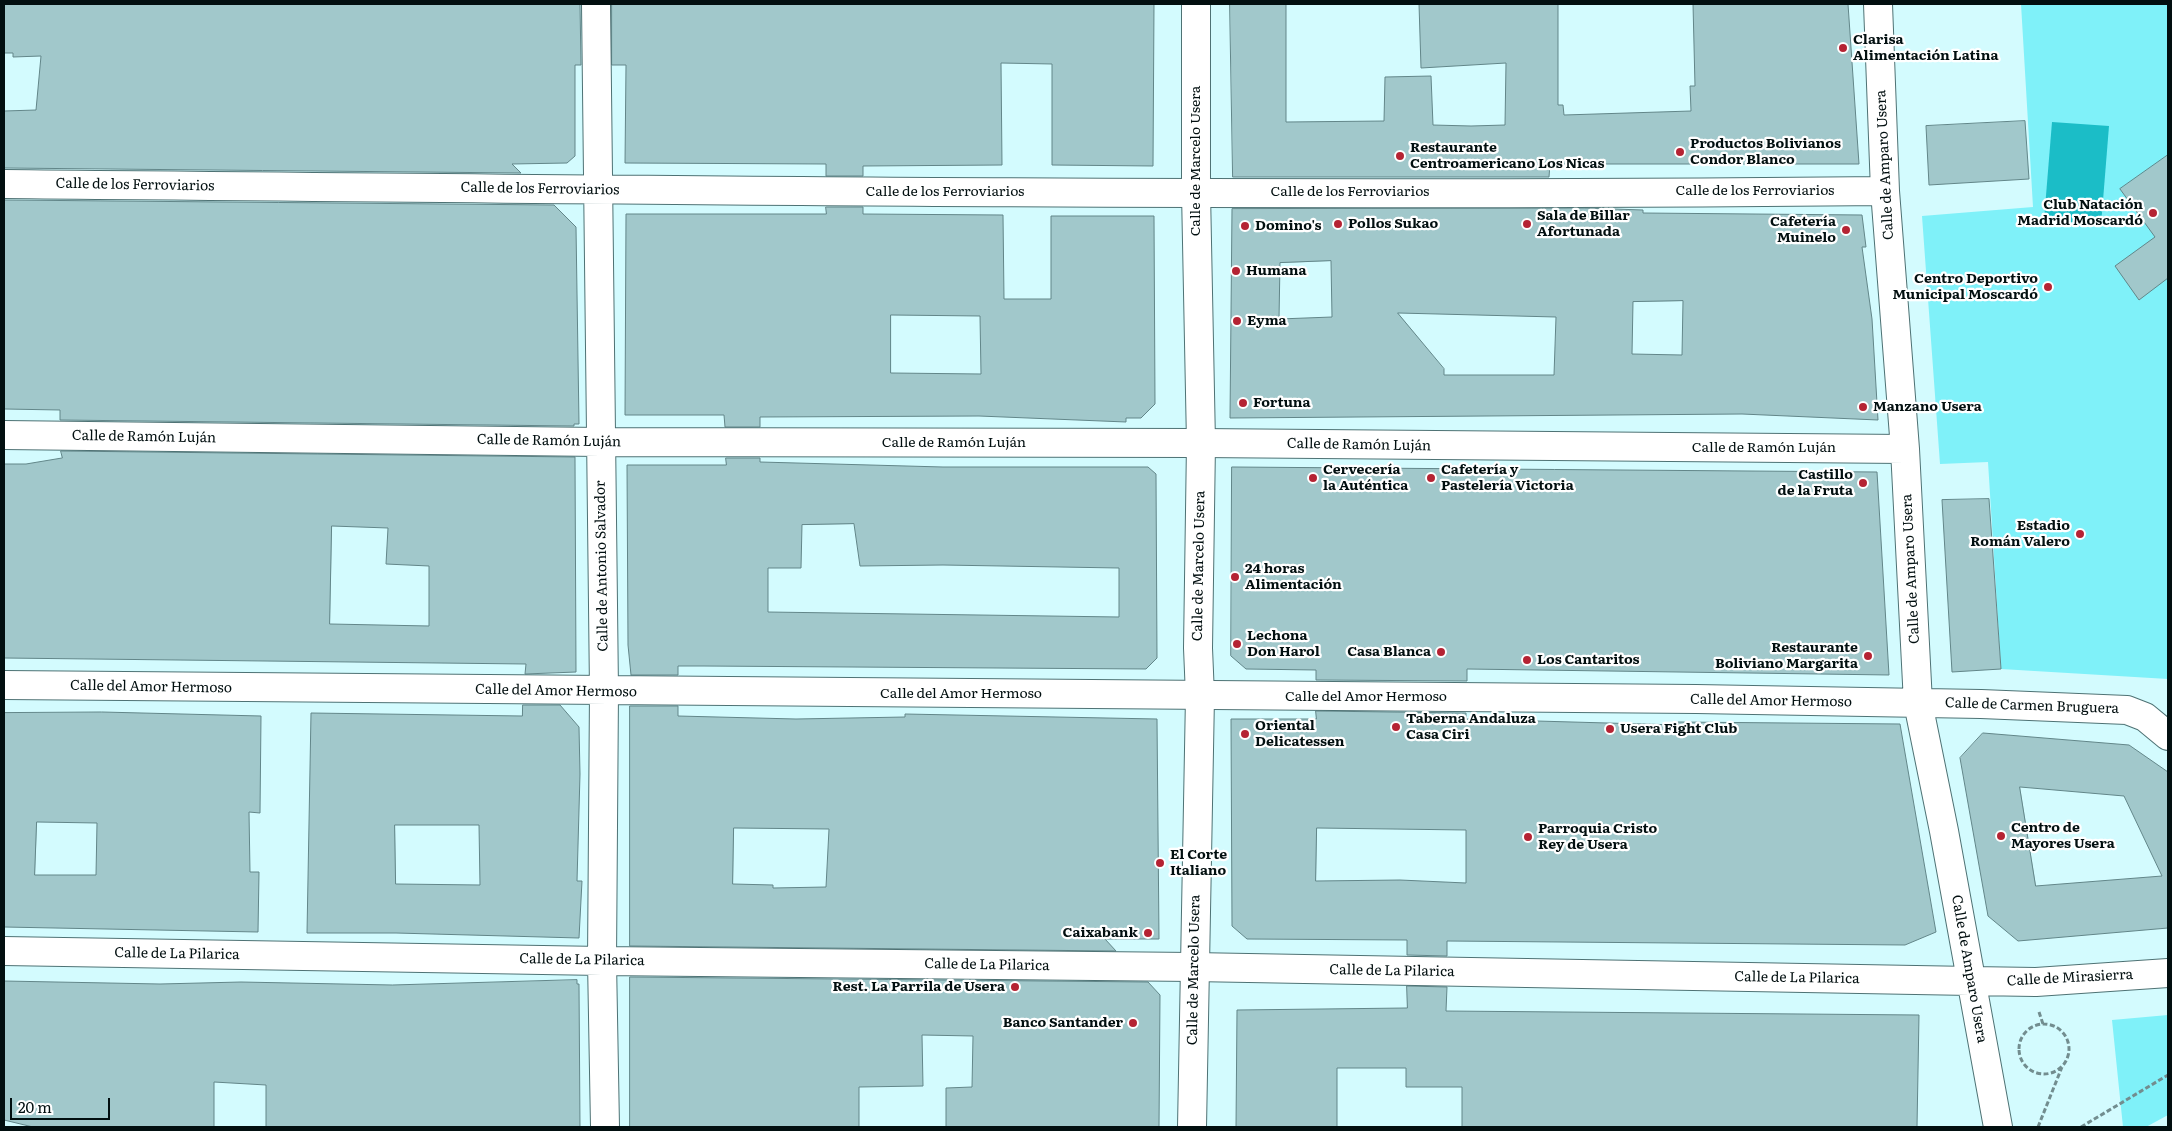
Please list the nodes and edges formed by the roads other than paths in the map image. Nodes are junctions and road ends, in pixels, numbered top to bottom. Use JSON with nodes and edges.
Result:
{"nodes":[{"id":1,"x":596,"y":4,"type":"edge"},
{"id":2,"x":1196,"y":4,"type":"edge"},
{"id":3,"x":1878,"y":4,"type":"edge"},
{"id":4,"x":4,"y":184,"type":"edge"},
{"id":5,"x":600,"y":190,"type":"junction"},
{"id":6,"x":1885,"y":191,"type":"junction"},
{"id":7,"x":1196,"y":192,"type":"junction"},
{"id":8,"x":4,"y":435,"type":"edge"},
{"id":9,"x":600,"y":442,"type":"junction"},
{"id":10,"x":1201,"y":443,"type":"junction"},
{"id":11,"x":1905,"y":449,"type":"junction"},
{"id":12,"x":4,"y":685,"type":"edge"},
{"id":13,"x":604,"y":691,"type":"junction"},
{"id":14,"x":1200,"y":696,"type":"junction"},
{"id":15,"x":1918,"y":703,"type":"junction"},
{"id":16,"x":2168,"y":736,"type":"edge"},
{"id":17,"x":4,"y":951,"type":"edge"},
{"id":18,"x":602,"y":961,"type":"junction"},
{"id":19,"x":1193,"y":967,"type":"junction"},
{"id":20,"x":2168,"y":973,"type":"edge"},
{"id":21,"x":1971,"y":981,"type":"junction"},
{"id":22,"x":605,"y":1127,"type":"edge"},
{"id":23,"x":1192,"y":1127,"type":"edge"},
{"id":24,"x":1998,"y":1127,"type":"edge"}],
"edges":[{"from":1,"to":5,"type":"street","name":"Calle de Antonio Salvador"},
{"from":2,"to":7,"type":"street","name":"Calle de Marcelo Usera"},
{"from":3,"to":6,"type":"street","name":"Calle de Amparo Usera"},
{"from":4,"to":5,"type":"street","name":"Calle de los Ferroviarios"},
{"from":5,"to":7,"type":"street","name":"Calle de los Ferroviarios"},
{"from":5,"to":9,"type":"street","name":"Calle de Antonio Salvador"},
{"from":6,"to":7,"type":"street","name":"Calle de los Ferroviarios"},
{"from":6,"to":11,"type":"street","name":"Calle de Amparo Usera"},
{"from":7,"to":10,"type":"street","name":"Calle de Marcelo Usera"},
{"from":8,"to":9,"type":"street","name":"Calle de Ramón Luján"},
{"from":9,"to":10,"type":"street","name":"Calle de Ramón Luján"},
{"from":9,"to":13,"type":"street","name":"Calle de Antonio Salvador"},
{"from":10,"to":11,"type":"street","name":"Calle de Ramón Luján"},
{"from":10,"to":14,"type":"street","name":"Calle de Marcelo Usera"},
{"from":11,"to":15,"type":"street","name":"Calle de Amparo Usera"},
{"from":12,"to":13,"type":"street","name":"Calle del Amor Hermoso"},
{"from":13,"to":14,"type":"street","name":"Calle del Amor Hermoso"},
{"from":13,"to":18,"type":"street","name":"Calle de Antonio Salvador"},
{"from":14,"to":15,"type":"street","name":"Calle del Amor Hermoso"},
{"from":14,"to":19,"type":"street","name":"Calle de Marcelo Usera"},
{"from":15,"to":16,"type":"street","name":"Calle de Carmen Bruguera"},
{"from":15,"to":21,"type":"street","name":"Calle de Amparo Usera"},
{"from":17,"to":18,"type":"street","name":"Calle de La Pilarica"},
{"from":18,"to":19,"type":"street","name":"Calle de La Pilarica"},
{"from":18,"to":22,"type":"street","name":"Calle de Antonio Salvador"},
{"from":19,"to":21,"type":"street","name":"Calle de La Pilarica"},
{"from":19,"to":23,"type":"street","name":"Calle de Marcelo Usera"},
{"from":20,"to":21,"type":"street","name":"Calle de Mirasierra"},
{"from":21,"to":24,"type":"street","name":"Calle de Amparo Usera"}]}
